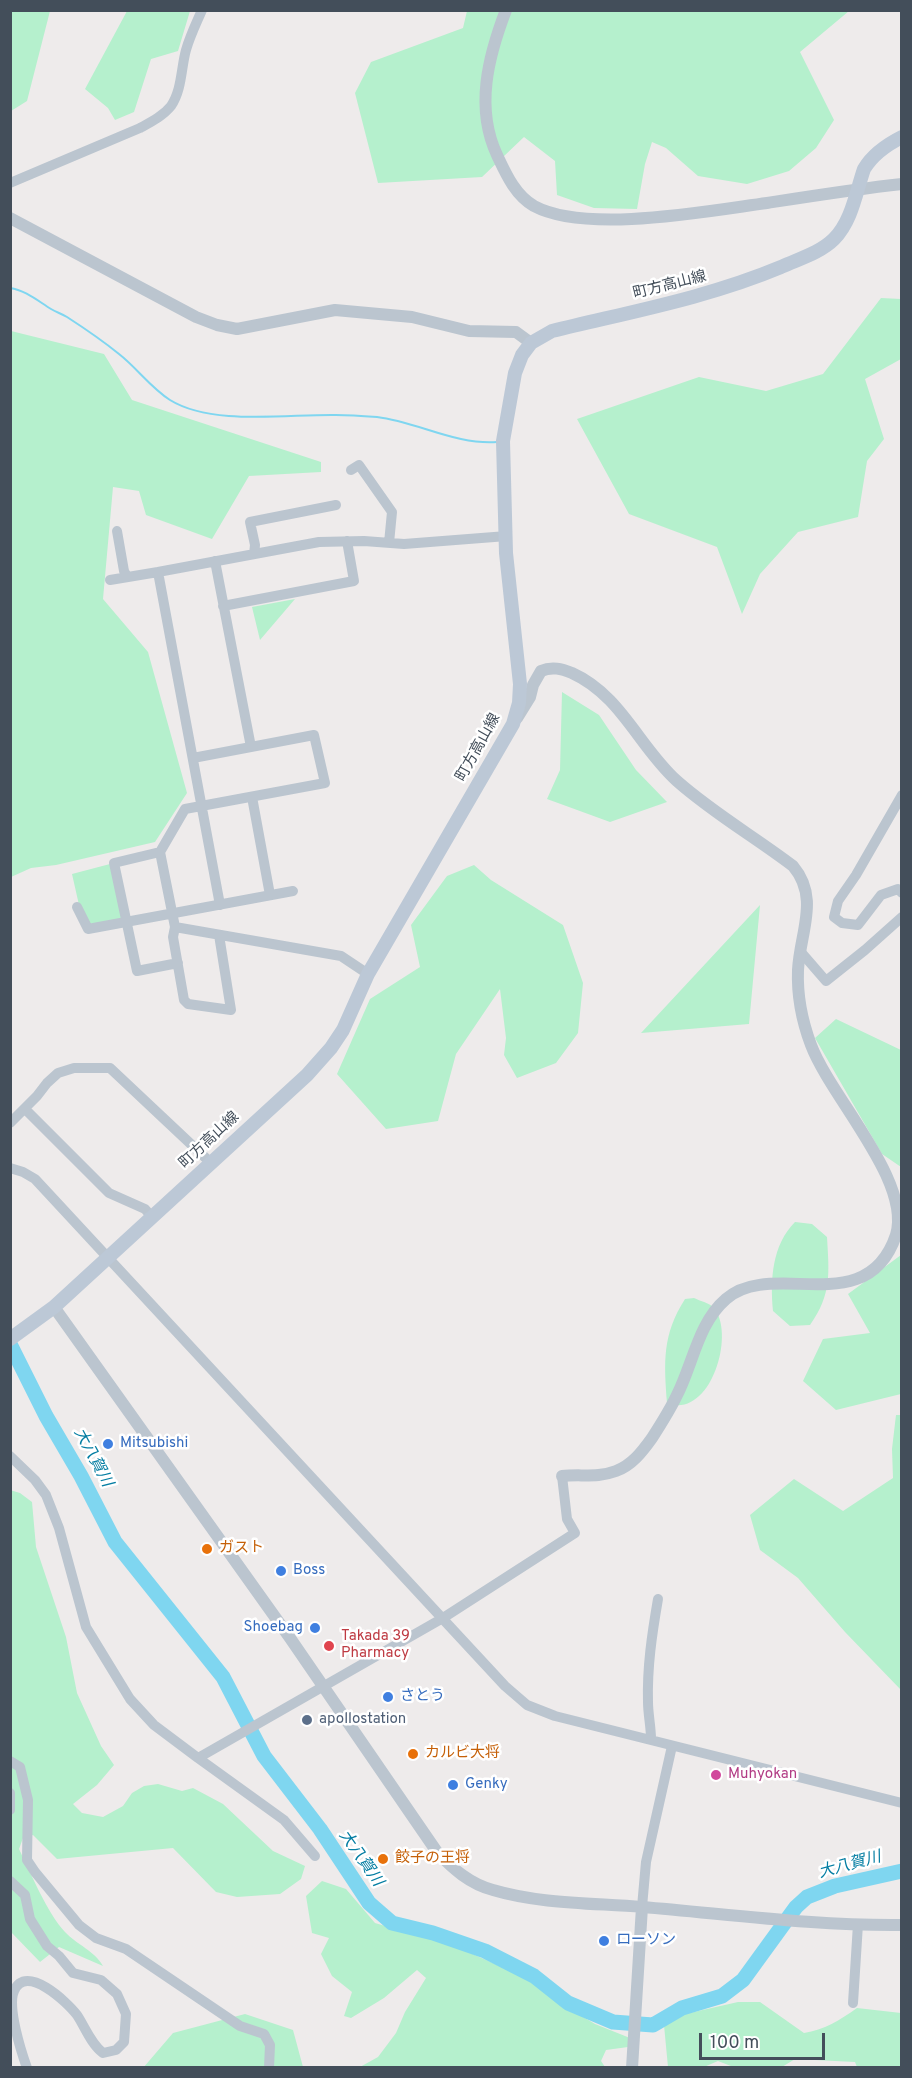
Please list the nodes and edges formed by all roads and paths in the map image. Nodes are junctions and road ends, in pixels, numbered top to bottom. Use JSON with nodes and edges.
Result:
{"nodes":[{"id":1,"x":202,"y":10,"type":"edge"},
{"id":2,"x":506,"y":10,"type":"edge"},
{"id":3,"x":902,"y":137,"type":"edge"},
{"id":4,"x":10,"y":183,"type":"edge"},
{"id":5,"x":902,"y":184,"type":"edge"},
{"id":6,"x":858,"y":189,"type":"junction"},
{"id":7,"x":10,"y":218,"type":"edge"},
{"id":8,"x":531,"y":343,"type":"junction"},
{"id":9,"x":351,"y":470,"type":"dead end"},
{"id":10,"x":336,"y":505,"type":"dead end"},
{"id":11,"x":117,"y":531,"type":"dead end"},
{"id":12,"x":507,"y":536,"type":"junction"},
{"id":13,"x":347,"y":541,"type":"junction"},
{"id":14,"x":389,"y":543,"type":"junction"},
{"id":15,"x":254,"y":554,"type":"junction"},
{"id":16,"x":215,"y":561,"type":"junction"},
{"id":17,"x":158,"y":572,"type":"junction"},
{"id":18,"x":127,"y":577,"type":"junction"},
{"id":19,"x":110,"y":580,"type":"dead end"},
{"id":20,"x":224,"y":606,"type":"junction"},
{"id":21,"x":513,"y":724,"type":"junction"},
{"id":22,"x":251,"y":747,"type":"junction"},
{"id":23,"x":193,"y":758,"type":"junction"},
{"id":24,"x":902,"y":795,"type":"edge"},
{"id":25,"x":252,"y":797,"type":"junction"},
{"id":26,"x":203,"y":807,"type":"junction"},
{"id":27,"x":160,"y":852,"type":"junction"},
{"id":28,"x":293,"y":891,"type":"dead end"},
{"id":29,"x":902,"y":893,"type":"edge"},
{"id":30,"x":270,"y":895,"type":"junction"},
{"id":31,"x":220,"y":905,"type":"junction"},
{"id":32,"x":77,"y":907,"type":"dead end"},
{"id":33,"x":171,"y":914,"type":"junction"},
{"id":34,"x":902,"y":917,"type":"edge"},
{"id":35,"x":127,"y":922,"type":"junction"},
{"id":36,"x":175,"y":927,"type":"junction"},
{"id":37,"x":219,"y":935,"type":"junction"},
{"id":38,"x":800,"y":951,"type":"junction"},
{"id":39,"x":178,"y":963,"type":"junction"},
{"id":40,"x":368,"y":974,"type":"junction"},
{"id":41,"x":25,"y":1108,"type":"junction"},
{"id":42,"x":10,"y":1123,"type":"edge"},
{"id":43,"x":211,"y":1163,"type":"junction"},
{"id":44,"x":10,"y":1168,"type":"edge"},
{"id":45,"x":152,"y":1217,"type":"junction"},
{"id":46,"x":108,"y":1257,"type":"junction"},
{"id":47,"x":54,"y":1307,"type":"junction"},
{"id":48,"x":10,"y":1339,"type":"edge"},
{"id":49,"x":10,"y":1456,"type":"edge"},
{"id":50,"x":562,"y":1476,"type":"joint"},
{"id":51,"x":658,"y":1599,"type":"dead end"},
{"id":52,"x":443,"y":1618,"type":"junction"},
{"id":53,"x":321,"y":1687,"type":"junction"},
{"id":54,"x":651,"y":1739,"type":"junction"},
{"id":55,"x":672,"y":1746,"type":"junction"},
{"id":56,"x":198,"y":1758,"type":"junction"},
{"id":57,"x":10,"y":1761,"type":"edge"},
{"id":58,"x":10,"y":1792,"type":"edge"},
{"id":59,"x":902,"y":1803,"type":"edge"},
{"id":60,"x":10,"y":1810,"type":"edge"},
{"id":61,"x":315,"y":1856,"type":"dead end"},
{"id":62,"x":10,"y":1881,"type":"edge"},
{"id":63,"x":642,"y":1907,"type":"junction"},
{"id":64,"x":858,"y":1924,"type":"junction"},
{"id":65,"x":902,"y":1925,"type":"edge"},
{"id":66,"x":853,"y":2002,"type":"dead end"},
{"id":67,"x":27,"y":2067,"type":"edge"},
{"id":68,"x":269,"y":2067,"type":"edge"},
{"id":69,"x":632,"y":2067,"type":"edge"}],
"edges":[{"from":1,"to":4,"type":"street"},
{"from":2,"to":6,"type":"street"},
{"from":3,"to":6,"type":"main road","name":"町方高山線"},
{"from":5,"to":6,"type":"street"},
{"from":6,"to":8,"type":"main road","name":"町方高山線"},
{"from":7,"to":8,"type":"street"},
{"from":8,"to":12,"type":"main road","name":"町方高山線"},
{"from":9,"to":14,"type":"street"},
{"from":10,"to":15,"type":"street"},
{"from":11,"to":18,"type":"street"},
{"from":12,"to":14,"type":"street"},
{"from":12,"to":21,"type":"main road","name":"町方高山線"},
{"from":13,"to":14,"type":"street"},
{"from":13,"to":15,"type":"street"},
{"from":13,"to":20,"type":"street"},
{"from":15,"to":16,"type":"street"},
{"from":16,"to":17,"type":"street"},
{"from":16,"to":20,"type":"street"},
{"from":17,"to":18,"type":"street"},
{"from":17,"to":23,"type":"street"},
{"from":18,"to":19,"type":"street"},
{"from":20,"to":22,"type":"street"},
{"from":21,"to":38,"type":"street"},
{"from":21,"to":40,"type":"main road","name":"町方高山線"},
{"from":22,"to":23,"type":"street"},
{"from":22,"to":25,"type":"street"},
{"from":23,"to":26,"type":"street"},
{"from":24,"to":29,"type":"street"},
{"from":25,"to":26,"type":"street"},
{"from":25,"to":30,"type":"street"},
{"from":26,"to":27,"type":"street"},
{"from":26,"to":31,"type":"street"},
{"from":27,"to":33,"type":"street"},
{"from":27,"to":35,"type":"street"},
{"from":28,"to":30,"type":"street"},
{"from":30,"to":31,"type":"street"},
{"from":31,"to":33,"type":"street"},
{"from":32,"to":35,"type":"street"},
{"from":33,"to":35,"type":"street"},
{"from":33,"to":36,"type":"street"},
{"from":34,"to":38,"type":"street"},
{"from":35,"to":39,"type":"street"},
{"from":36,"to":37,"type":"street"},
{"from":36,"to":39,"type":"street"},
{"from":37,"to":39,"type":"street"},
{"from":37,"to":40,"type":"street"},
{"from":38,"to":50,"type":"street"},
{"from":40,"to":43,"type":"main road","name":"町方高山線"},
{"from":41,"to":42,"type":"street"},
{"from":41,"to":43,"type":"street"},
{"from":41,"to":45,"type":"street"},
{"from":43,"to":45,"type":"main road","name":"町方高山線"},
{"from":44,"to":46,"type":"street"},
{"from":45,"to":46,"type":"main road","name":"町方高山線"},
{"from":46,"to":47,"type":"main road","name":"町方高山線"},
{"from":46,"to":52,"type":"street"},
{"from":47,"to":48,"type":"main road","name":"町方高山線"},
{"from":47,"to":53,"type":"street"},
{"from":49,"to":56,"type":"street"},
{"from":50,"to":52,"type":"street"},
{"from":51,"to":54,"type":"street"},
{"from":52,"to":53,"type":"street"},
{"from":52,"to":54,"type":"street"},
{"from":53,"to":56,"type":"street"},
{"from":53,"to":63,"type":"street"},
{"from":54,"to":55,"type":"street"},
{"from":55,"to":59,"type":"street"},
{"from":55,"to":63,"type":"street"},
{"from":56,"to":61,"type":"street"},
{"from":57,"to":68,"type":"street"},
{"from":58,"to":60,"type":"street"},
{"from":62,"to":67,"type":"street"},
{"from":63,"to":64,"type":"street"},
{"from":63,"to":69,"type":"street"},
{"from":64,"to":65,"type":"street"},
{"from":64,"to":66,"type":"street"}]}
